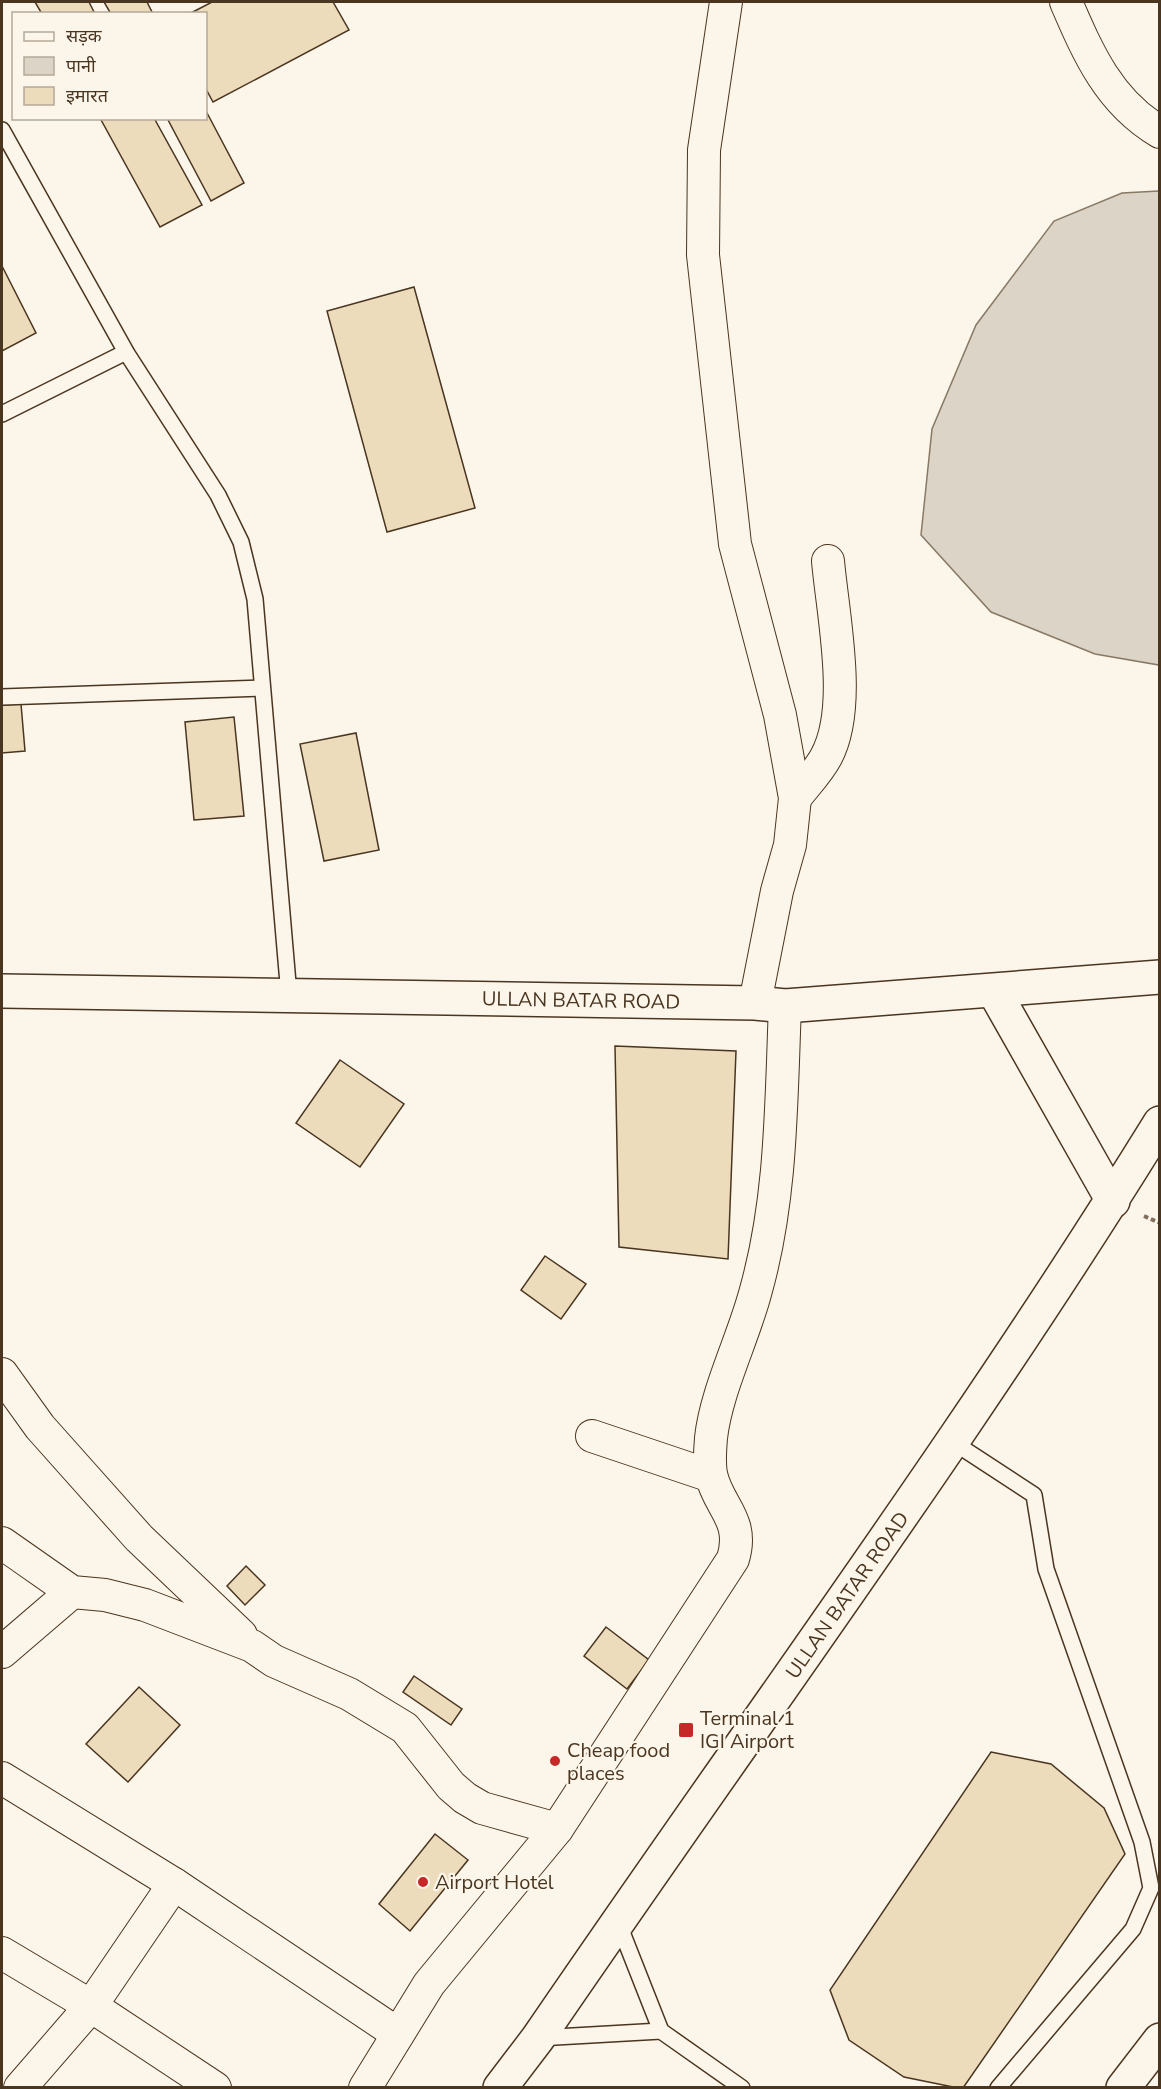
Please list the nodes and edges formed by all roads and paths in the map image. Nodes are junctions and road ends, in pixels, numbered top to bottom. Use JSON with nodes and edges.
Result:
{"nodes":[{"id":1,"x":726,"y":2,"type":"edge"},
{"id":2,"x":1078,"y":6,"type":"edge"},
{"id":3,"x":2,"y":130,"type":"edge"},
{"id":4,"x":1160,"y":132,"type":"edge"},
{"id":5,"x":126,"y":352,"type":"junction"},
{"id":6,"x":2,"y":414,"type":"edge"},
{"id":7,"x":828,"y":561,"type":"dead end"},
{"id":8,"x":262,"y":688,"type":"junction"},
{"id":9,"x":2,"y":697,"type":"edge"},
{"id":10,"x":795,"y":798,"type":"junction"},
{"id":11,"x":1160,"y":977,"type":"edge"},
{"id":12,"x":2,"y":991,"type":"edge"},
{"id":13,"x":994,"y":991,"type":"junction"},
{"id":14,"x":289,"y":995,"type":"junction"},
{"id":15,"x":770,"y":1004,"type":"junction"},
{"id":16,"x":1160,"y":1124,"type":"edge"},
{"id":17,"x":1113,"y":1201,"type":"junction"},
{"id":18,"x":2,"y":1374,"type":"edge"},
{"id":19,"x":592,"y":1436,"type":"dead end"},
{"id":20,"x":953,"y":1442,"type":"junction"},
{"id":21,"x":711,"y":1476,"type":"junction"},
{"id":22,"x":2,"y":1543,"type":"edge"},
{"id":23,"x":72,"y":1592,"type":"junction"},
{"id":24,"x":252,"y":1646,"type":"junction"},
{"id":25,"x":2,"y":1652,"type":"edge"},
{"id":26,"x":2,"y":1778,"type":"edge"},
{"id":27,"x":557,"y":1829,"type":"junction"},
{"id":28,"x":174,"y":1884,"type":"junction"},
{"id":29,"x":618,"y":1921,"type":"junction"},
{"id":30,"x":2,"y":1953,"type":"edge"},
{"id":31,"x":91,"y":2006,"type":"junction"},
{"id":32,"x":661,"y":2031,"type":"junction"},
{"id":33,"x":399,"y":2034,"type":"junction"},
{"id":34,"x":538,"y":2038,"type":"junction"},
{"id":35,"x":1160,"y":2040,"type":"edge"},
{"id":36,"x":20,"y":2088,"type":"edge"},
{"id":37,"x":215,"y":2088,"type":"edge"},
{"id":38,"x":365,"y":2088,"type":"edge"},
{"id":39,"x":500,"y":2088,"type":"edge"},
{"id":40,"x":742,"y":2088,"type":"edge"},
{"id":41,"x":998,"y":2088,"type":"edge"},
{"id":42,"x":1124,"y":2088,"type":"edge"}],
"edges":[{"from":1,"to":10,"type":"street"},
{"from":2,"to":4,"type":"street"},
{"from":3,"to":5,"type":"lane"},
{"from":5,"to":6,"type":"lane"},
{"from":5,"to":8,"type":"lane"},
{"from":7,"to":10,"type":"street"},
{"from":8,"to":9,"type":"lane"},
{"from":8,"to":14,"type":"lane"},
{"from":10,"to":15,"type":"street"},
{"from":11,"to":13,"type":"street","name":"ULLAN BATAR ROAD"},
{"from":12,"to":14,"type":"street","name":"ULLAN BATAR ROAD"},
{"from":13,"to":15,"type":"street","name":"ULLAN BATAR ROAD"},
{"from":13,"to":17,"type":"street"},
{"from":14,"to":15,"type":"street","name":"ULLAN BATAR ROAD"},
{"from":15,"to":21,"type":"street"},
{"from":16,"to":17,"type":"street","name":"ULLAN BATAR ROAD"},
{"from":17,"to":20,"type":"street","name":"ULLAN BATAR ROAD"},
{"from":18,"to":24,"type":"street"},
{"from":19,"to":21,"type":"street"},
{"from":20,"to":29,"type":"street","name":"ULLAN BATAR ROAD"},
{"from":20,"to":41,"type":"lane"},
{"from":21,"to":27,"type":"street"},
{"from":22,"to":23,"type":"street"},
{"from":23,"to":24,"type":"street"},
{"from":23,"to":25,"type":"street"},
{"from":24,"to":27,"type":"street"},
{"from":26,"to":28,"type":"street"},
{"from":27,"to":33,"type":"street"},
{"from":28,"to":31,"type":"street"},
{"from":28,"to":33,"type":"street"},
{"from":29,"to":32,"type":"lane"},
{"from":29,"to":34,"type":"street","name":"ULLAN BATAR ROAD"},
{"from":30,"to":31,"type":"street"},
{"from":31,"to":36,"type":"street"},
{"from":31,"to":37,"type":"street"},
{"from":32,"to":34,"type":"lane"},
{"from":32,"to":40,"type":"lane"},
{"from":33,"to":38,"type":"street"},
{"from":34,"to":39,"type":"street","name":"ULLAN BATAR ROAD"},
{"from":35,"to":42,"type":"street"}]}
